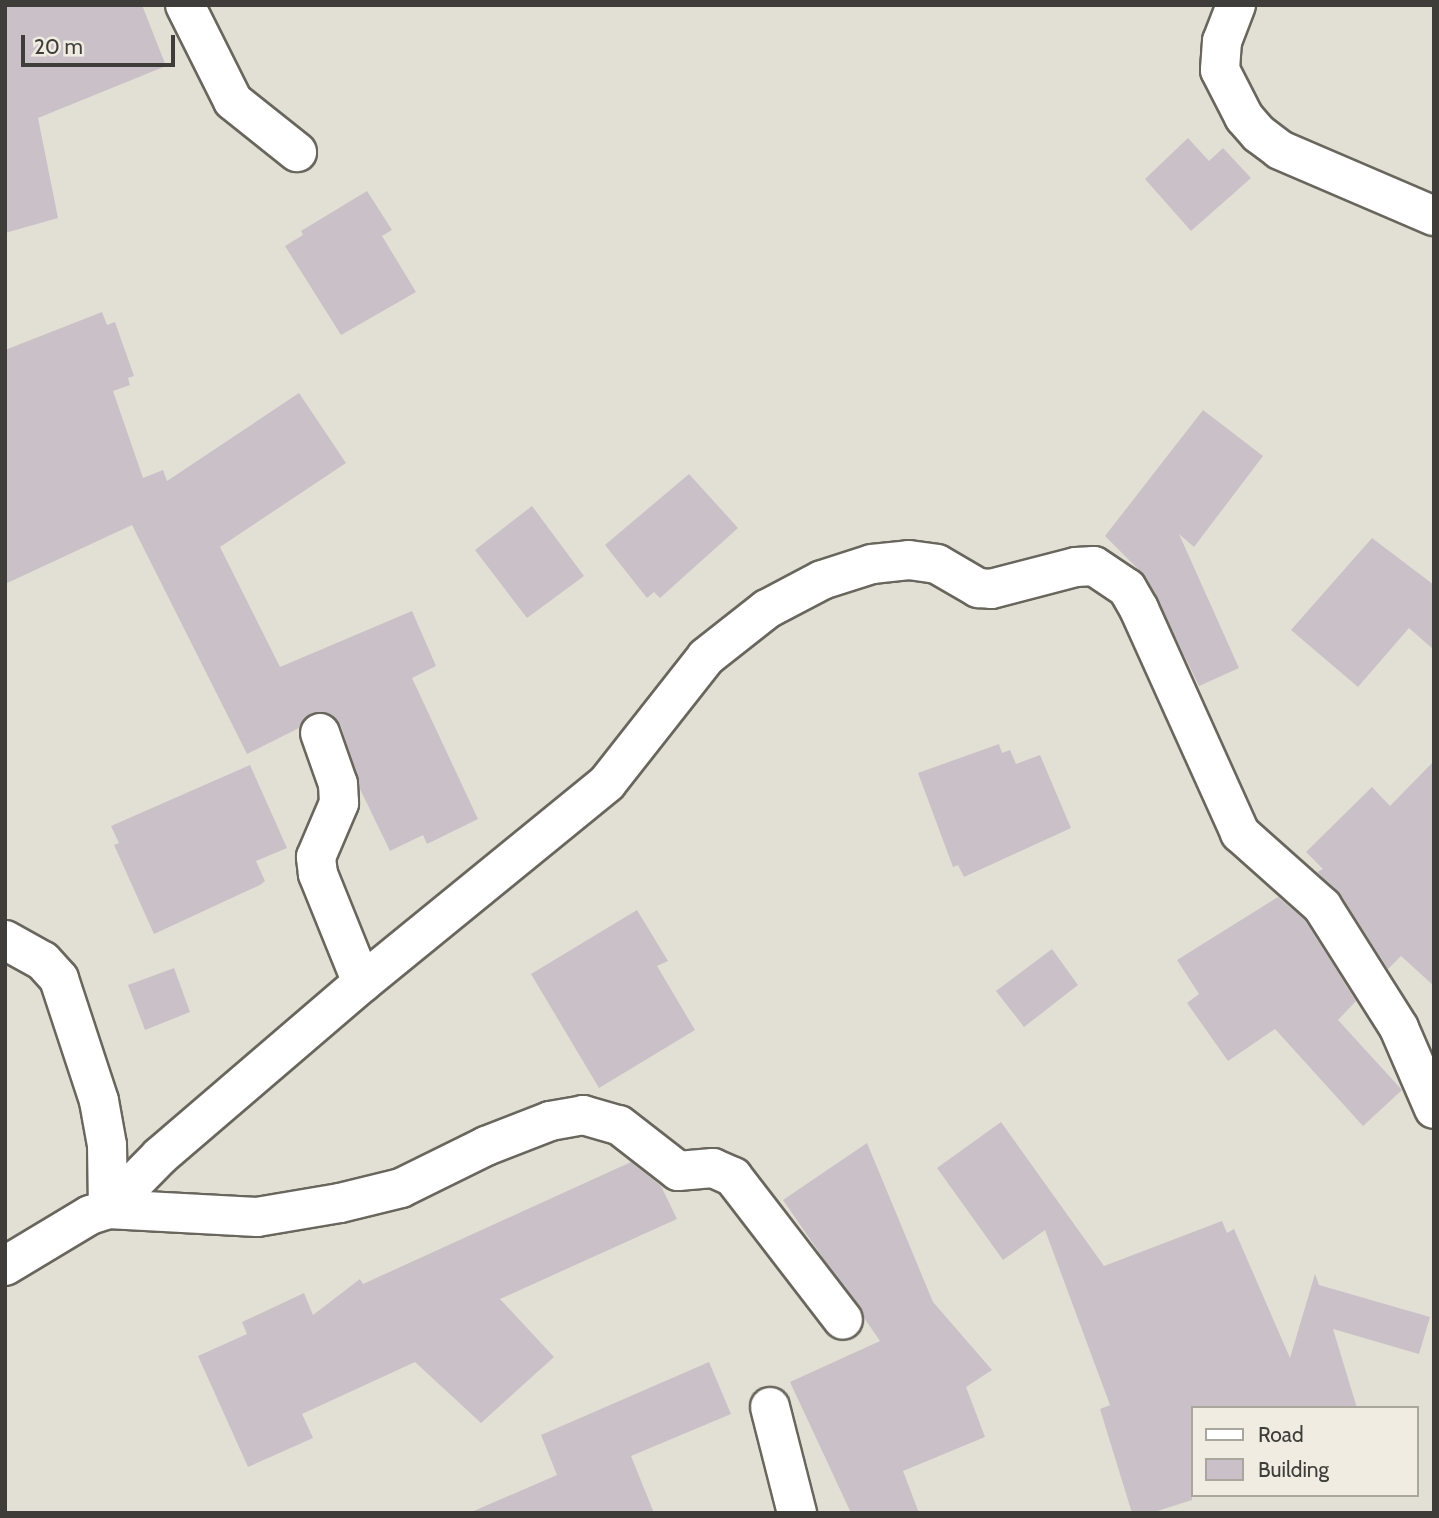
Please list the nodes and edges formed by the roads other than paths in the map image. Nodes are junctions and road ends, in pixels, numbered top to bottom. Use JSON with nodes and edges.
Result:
{"nodes":[{"id":1,"x":185,"y":5,"type":"edge"},
{"id":2,"x":1236,"y":5,"type":"edge"},
{"id":3,"x":298,"y":152,"type":"dead end"},
{"id":4,"x":1434,"y":216,"type":"edge"},
{"id":5,"x":320,"y":733,"type":"dead end"},
{"id":6,"x":5,"y":940,"type":"edge"},
{"id":7,"x":362,"y":983,"type":"junction"},
{"id":8,"x":1434,"y":1109,"type":"edge"},
{"id":9,"x":108,"y":1209,"type":"junction"},
{"id":10,"x":5,"y":1266,"type":"edge"},
{"id":11,"x":843,"y":1320,"type":"dead end"},
{"id":12,"x":770,"y":1407,"type":"dead end"},
{"id":13,"x":797,"y":1513,"type":"edge"}],
"edges":[{"from":1,"to":3,"type":"street"},
{"from":2,"to":4,"type":"street"},
{"from":5,"to":7,"type":"street"},
{"from":6,"to":9,"type":"street"},
{"from":7,"to":8,"type":"street"},
{"from":7,"to":9,"type":"street"},
{"from":9,"to":10,"type":"street"},
{"from":9,"to":11,"type":"street"},
{"from":12,"to":13,"type":"street"}]}
